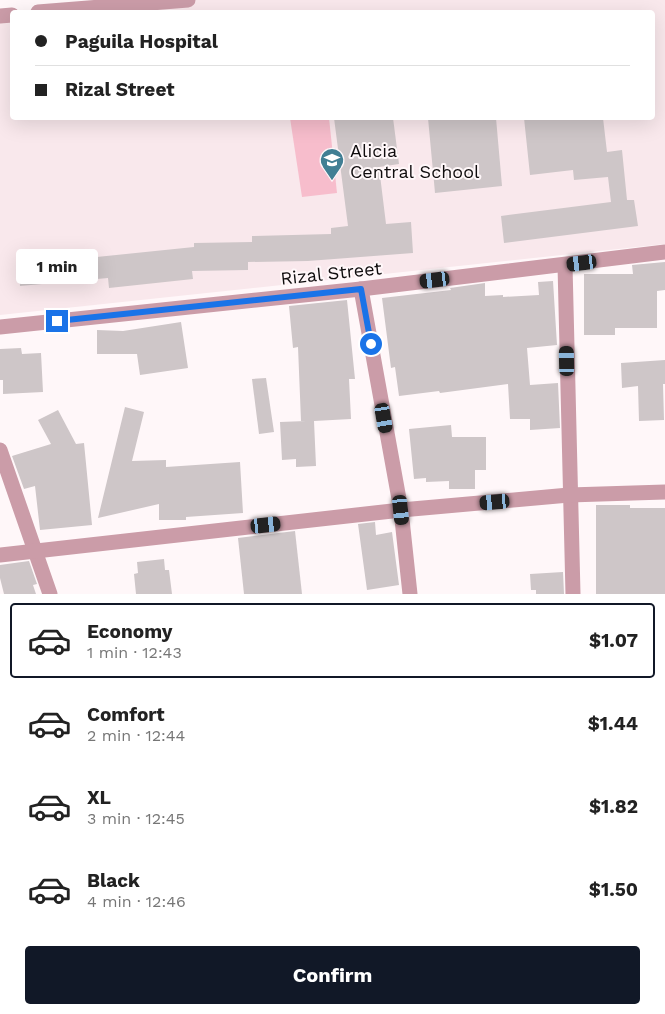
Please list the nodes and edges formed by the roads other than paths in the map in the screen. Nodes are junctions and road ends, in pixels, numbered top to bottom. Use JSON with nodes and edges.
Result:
{"nodes":[{"id":1,"x":188,"y":0,"type":"edge"},
{"id":2,"x":171,"y":1,"type":"edge"},
{"id":3,"x":62,"y":10,"type":"edge"},
{"id":4,"x":665,"y":252,"type":"edge"},
{"id":5,"x":565,"y":265,"type":"junction"},
{"id":6,"x":361,"y":289,"type":"junction"},
{"id":7,"x":0,"y":327,"type":"edge"},
{"id":8,"x":0,"y":450,"type":"edge"},
{"id":9,"x":665,"y":492,"type":"edge"},
{"id":10,"x":570,"y":495,"type":"junction"},
{"id":11,"x":401,"y":510,"type":"junction"},
{"id":12,"x":34,"y":550,"type":"junction"},
{"id":13,"x":0,"y":555,"type":"edge"},
{"id":14,"x":50,"y":594,"type":"edge"},
{"id":15,"x":410,"y":594,"type":"edge"},
{"id":16,"x":573,"y":594,"type":"edge"}],
"edges":[{"from":1,"to":2,"type":"street"},
{"from":2,"to":3,"type":"street"},
{"from":4,"to":5,"type":"street","name":"Rizal Street"},
{"from":5,"to":6,"type":"street","name":"Rizal Street"},
{"from":5,"to":10,"type":"street"},
{"from":6,"to":7,"type":"street","name":"Rizal Street"},
{"from":6,"to":11,"type":"street"},
{"from":8,"to":12,"type":"street"},
{"from":9,"to":10,"type":"street"},
{"from":10,"to":11,"type":"street"},
{"from":10,"to":16,"type":"street"},
{"from":11,"to":12,"type":"street"},
{"from":11,"to":15,"type":"street"},
{"from":12,"to":13,"type":"street"},
{"from":12,"to":14,"type":"street"}]}
